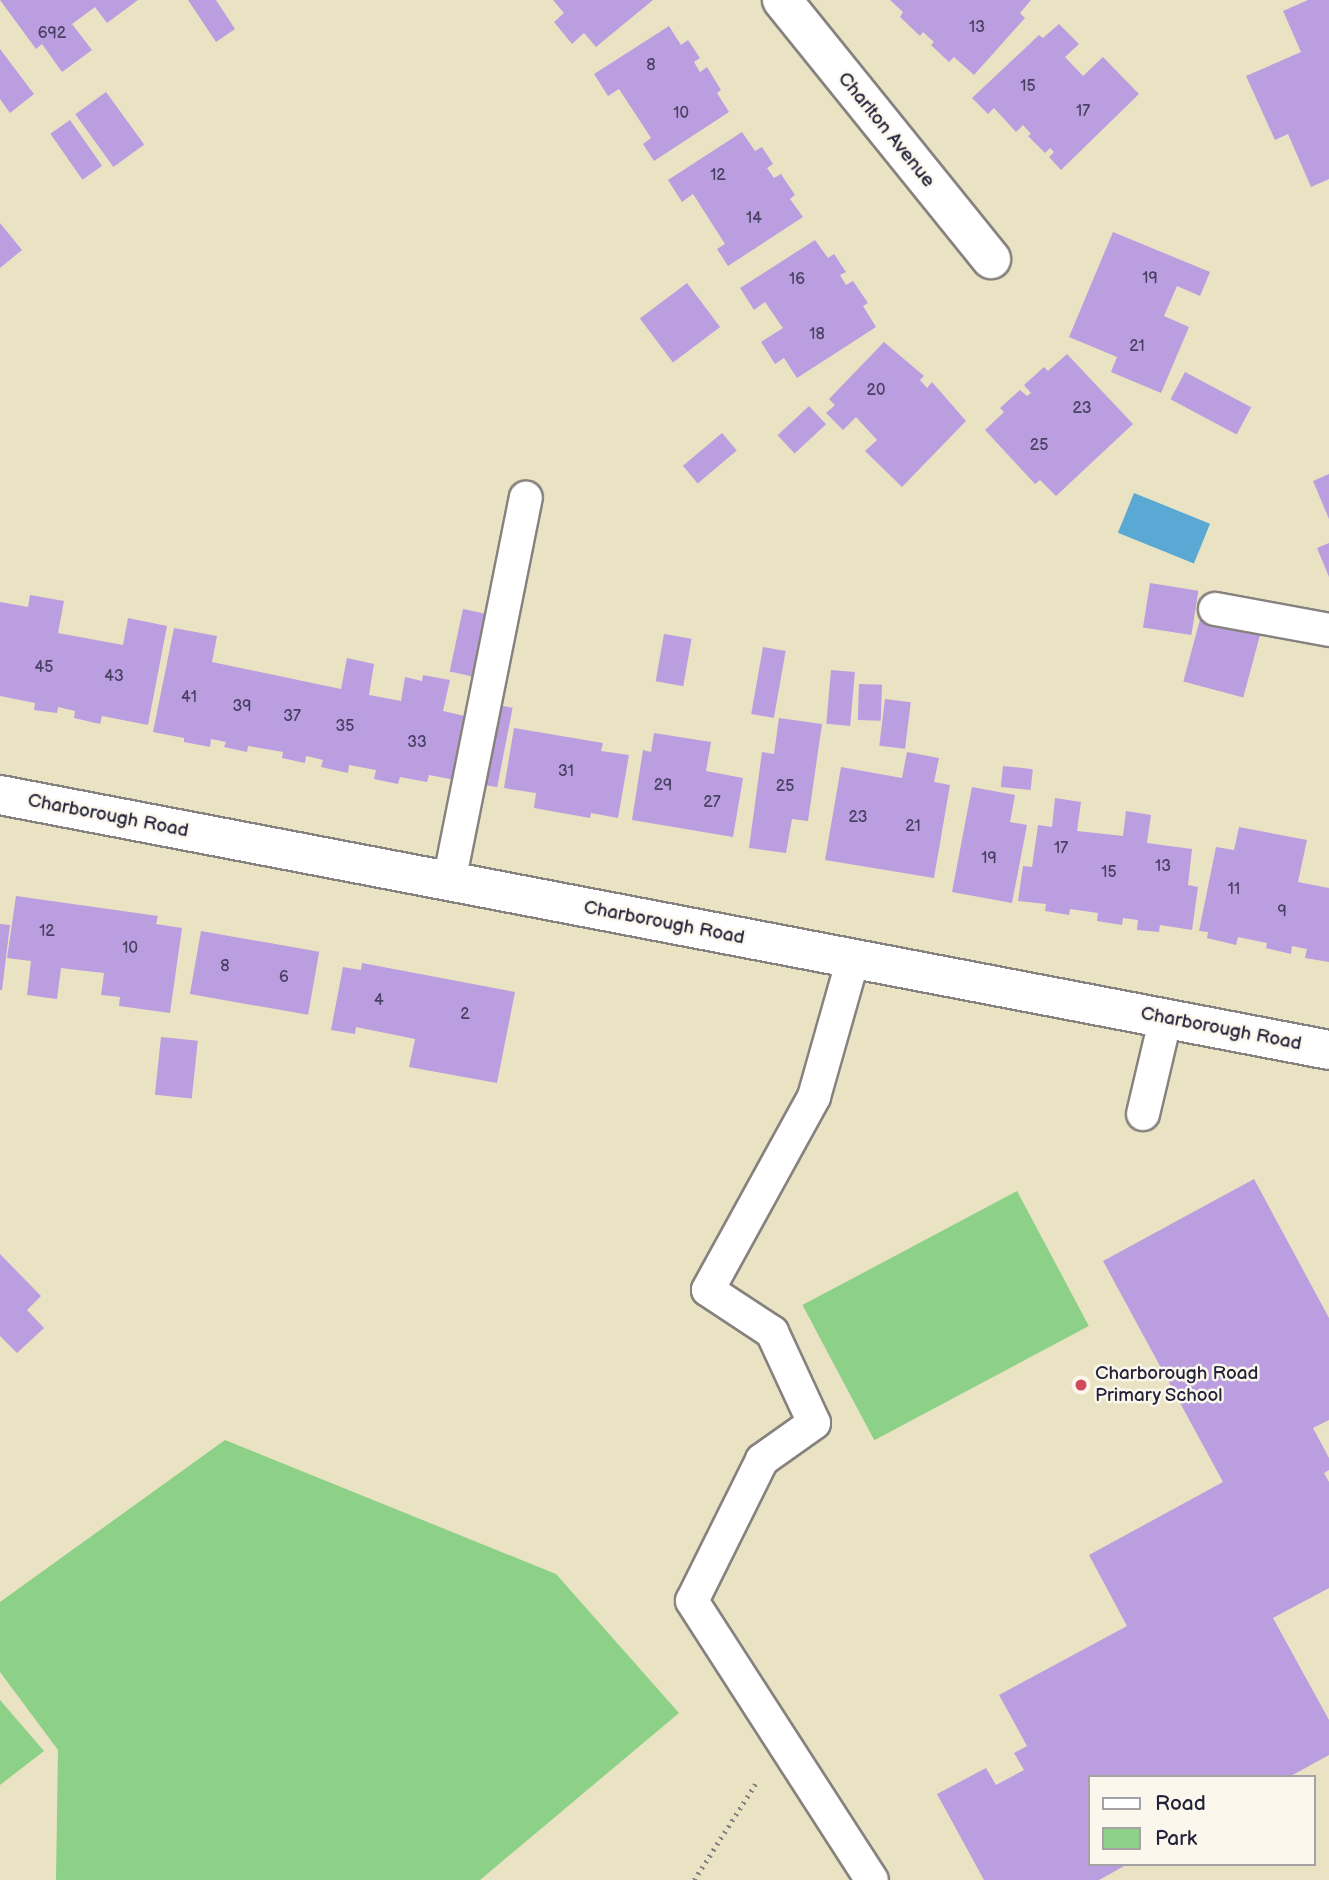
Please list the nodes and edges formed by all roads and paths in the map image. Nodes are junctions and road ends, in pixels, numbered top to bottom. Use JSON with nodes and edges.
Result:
{"nodes":[{"id":1,"x":782,"y":0,"type":"edge"},
{"id":2,"x":991,"y":259,"type":"dead end"},
{"id":3,"x":526,"y":498,"type":"dead end"},
{"id":4,"x":1215,"y":609,"type":"dead end"},
{"id":5,"x":1329,"y":630,"type":"edge"},
{"id":6,"x":0,"y":795,"type":"edge"},
{"id":7,"x":449,"y":882,"type":"junction"},
{"id":8,"x":853,"y":959,"type":"junction"},
{"id":9,"x":1166,"y":1017,"type":"junction"},
{"id":10,"x":1329,"y":1050,"type":"edge"},
{"id":11,"x":1143,"y":1114,"type":"dead end"},
{"id":12,"x":783,"y":1741,"type":"junction"},
{"id":13,"x":694,"y":1880,"type":"edge"},
{"id":14,"x":872,"y":1880,"type":"edge"}],
"edges":[{"from":1,"to":2,"type":"street","name":"Charlton Avenue"},
{"from":3,"to":7,"type":"lane"},
{"from":4,"to":5,"type":"lane"},
{"from":6,"to":7,"type":"street","name":"Charborough Road"},
{"from":7,"to":8,"type":"street","name":"Charborough Road"},
{"from":8,"to":9,"type":"street","name":"Charborough Road"},
{"from":8,"to":12,"type":"lane"},
{"from":9,"to":10,"type":"street","name":"Charborough Road"},
{"from":9,"to":11,"type":"lane"},
{"from":12,"to":13,"type":"path"},
{"from":12,"to":14,"type":"lane"}]}
